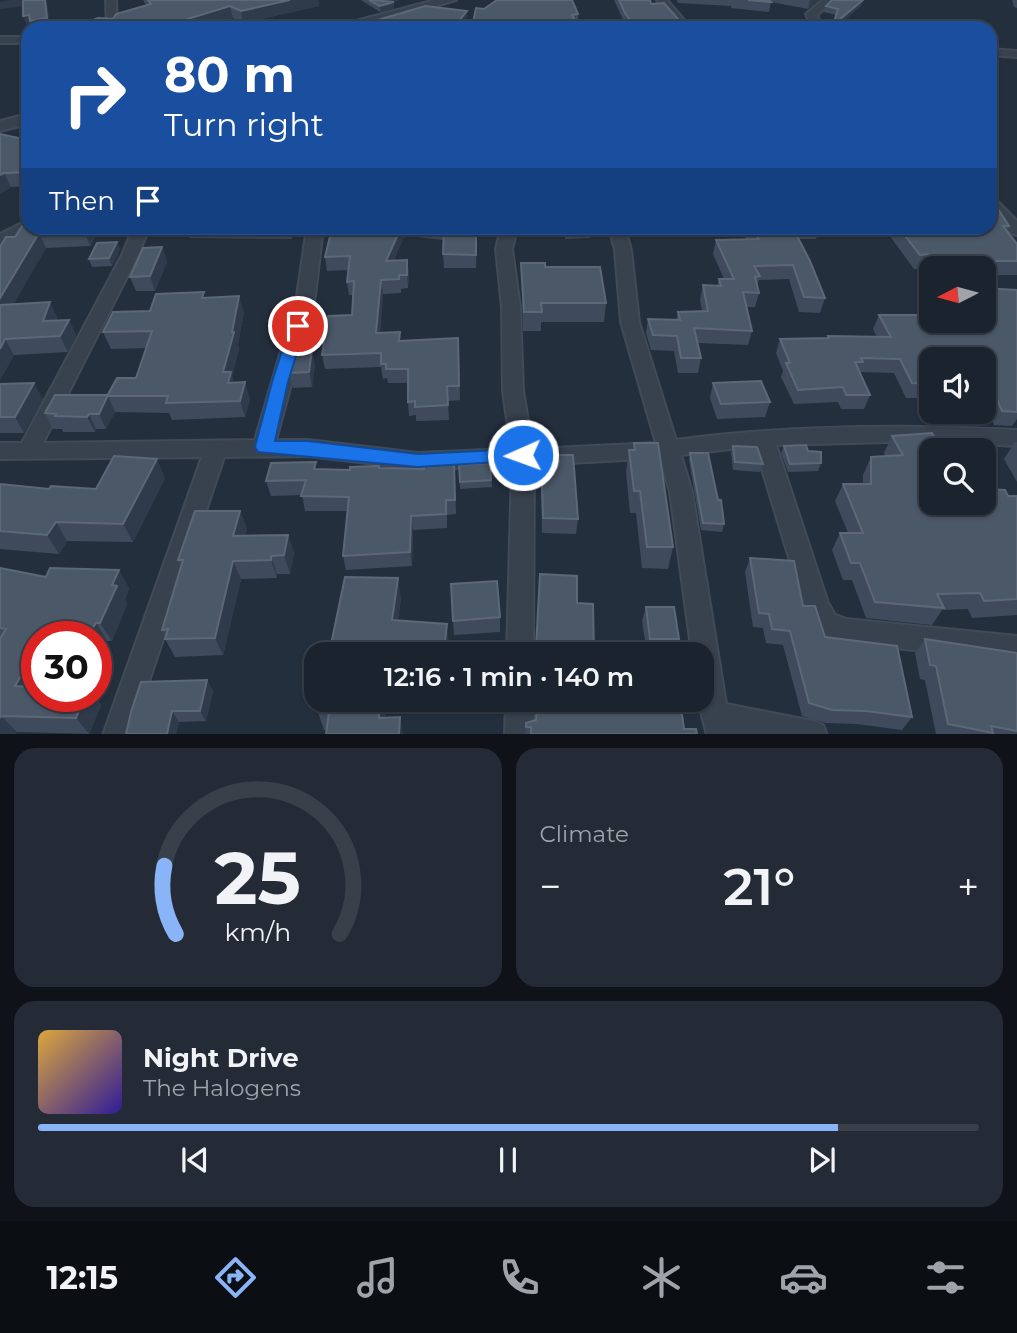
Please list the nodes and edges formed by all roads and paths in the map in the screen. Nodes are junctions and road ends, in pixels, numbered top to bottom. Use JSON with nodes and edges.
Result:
{"nodes":[{"id":1,"x":111,"y":0,"type":"edge"},
{"id":2,"x":450,"y":0,"type":"edge"},
{"id":3,"x":662,"y":0,"type":"edge"},
{"id":4,"x":826,"y":1,"type":"edge"},
{"id":5,"x":112,"y":21,"type":"edge"},
{"id":6,"x":372,"y":21,"type":"edge"},
{"id":7,"x":678,"y":21,"type":"edge"},
{"id":8,"x":814,"y":21,"type":"edge"},
{"id":9,"x":0,"y":40,"type":"edge"},
{"id":10,"x":21,"y":40,"type":"edge"},
{"id":11,"x":997,"y":53,"type":"edge"},
{"id":12,"x":1017,"y":54,"type":"edge"},
{"id":13,"x":21,"y":121,"type":"edge"},
{"id":14,"x":0,"y":126,"type":"edge"},
{"id":15,"x":997,"y":209,"type":"edge"},
{"id":16,"x":21,"y":229,"type":"edge"},
{"id":17,"x":1017,"y":230,"type":"edge"},
{"id":18,"x":138,"y":235,"type":"edge"},
{"id":19,"x":314,"y":235,"type":"edge"},
{"id":20,"x":507,"y":235,"type":"edge"},
{"id":21,"x":619,"y":235,"type":"edge"},
{"id":22,"x":0,"y":240,"type":"edge"},
{"id":23,"x":763,"y":438,"type":"junction"},
{"id":24,"x":1017,"y":438,"type":"edge"},
{"id":25,"x":264,"y":447,"type":"junction"},
{"id":26,"x":667,"y":448,"type":"junction"},
{"id":27,"x":216,"y":449,"type":"junction"},
{"id":28,"x":0,"y":451,"type":"edge"},
{"id":29,"x":28,"y":451,"type":"junction"},
{"id":30,"x":523,"y":455,"type":"junction"},
{"id":31,"x":520,"y":642,"type":"edge"},
{"id":32,"x":1017,"y":648,"type":"edge"},
{"id":33,"x":520,"y":712,"type":"edge"},
{"id":34,"x":718,"y":725,"type":"edge"},
{"id":35,"x":117,"y":734,"type":"edge"},
{"id":36,"x":519,"y":734,"type":"edge"},
{"id":37,"x":813,"y":734,"type":"edge"}],
"edges":[{"from":1,"to":5,"type":"street"},
{"from":2,"to":6,"type":"street"},
{"from":3,"to":7,"type":"street"},
{"from":4,"to":8,"type":"street"},
{"from":9,"to":10,"type":"street"},
{"from":11,"to":12,"type":"street"},
{"from":13,"to":14,"type":"street"},
{"from":15,"to":17,"type":"street"},
{"from":16,"to":22,"type":"street"},
{"from":18,"to":29,"type":"street"},
{"from":19,"to":25,"type":"street"},
{"from":20,"to":30,"type":"street"},
{"from":21,"to":26,"type":"street"},
{"from":23,"to":24,"type":"street"},
{"from":23,"to":26,"type":"street"},
{"from":23,"to":32,"type":"street"},
{"from":25,"to":27,"type":"street"},
{"from":25,"to":30,"type":"street"},
{"from":26,"to":30,"type":"street"},
{"from":26,"to":34,"type":"street"},
{"from":27,"to":29,"type":"street"},
{"from":27,"to":35,"type":"street"},
{"from":28,"to":29,"type":"street"},
{"from":30,"to":31,"type":"street"},
{"from":33,"to":36,"type":"street"},
{"from":34,"to":37,"type":"street"}]}
